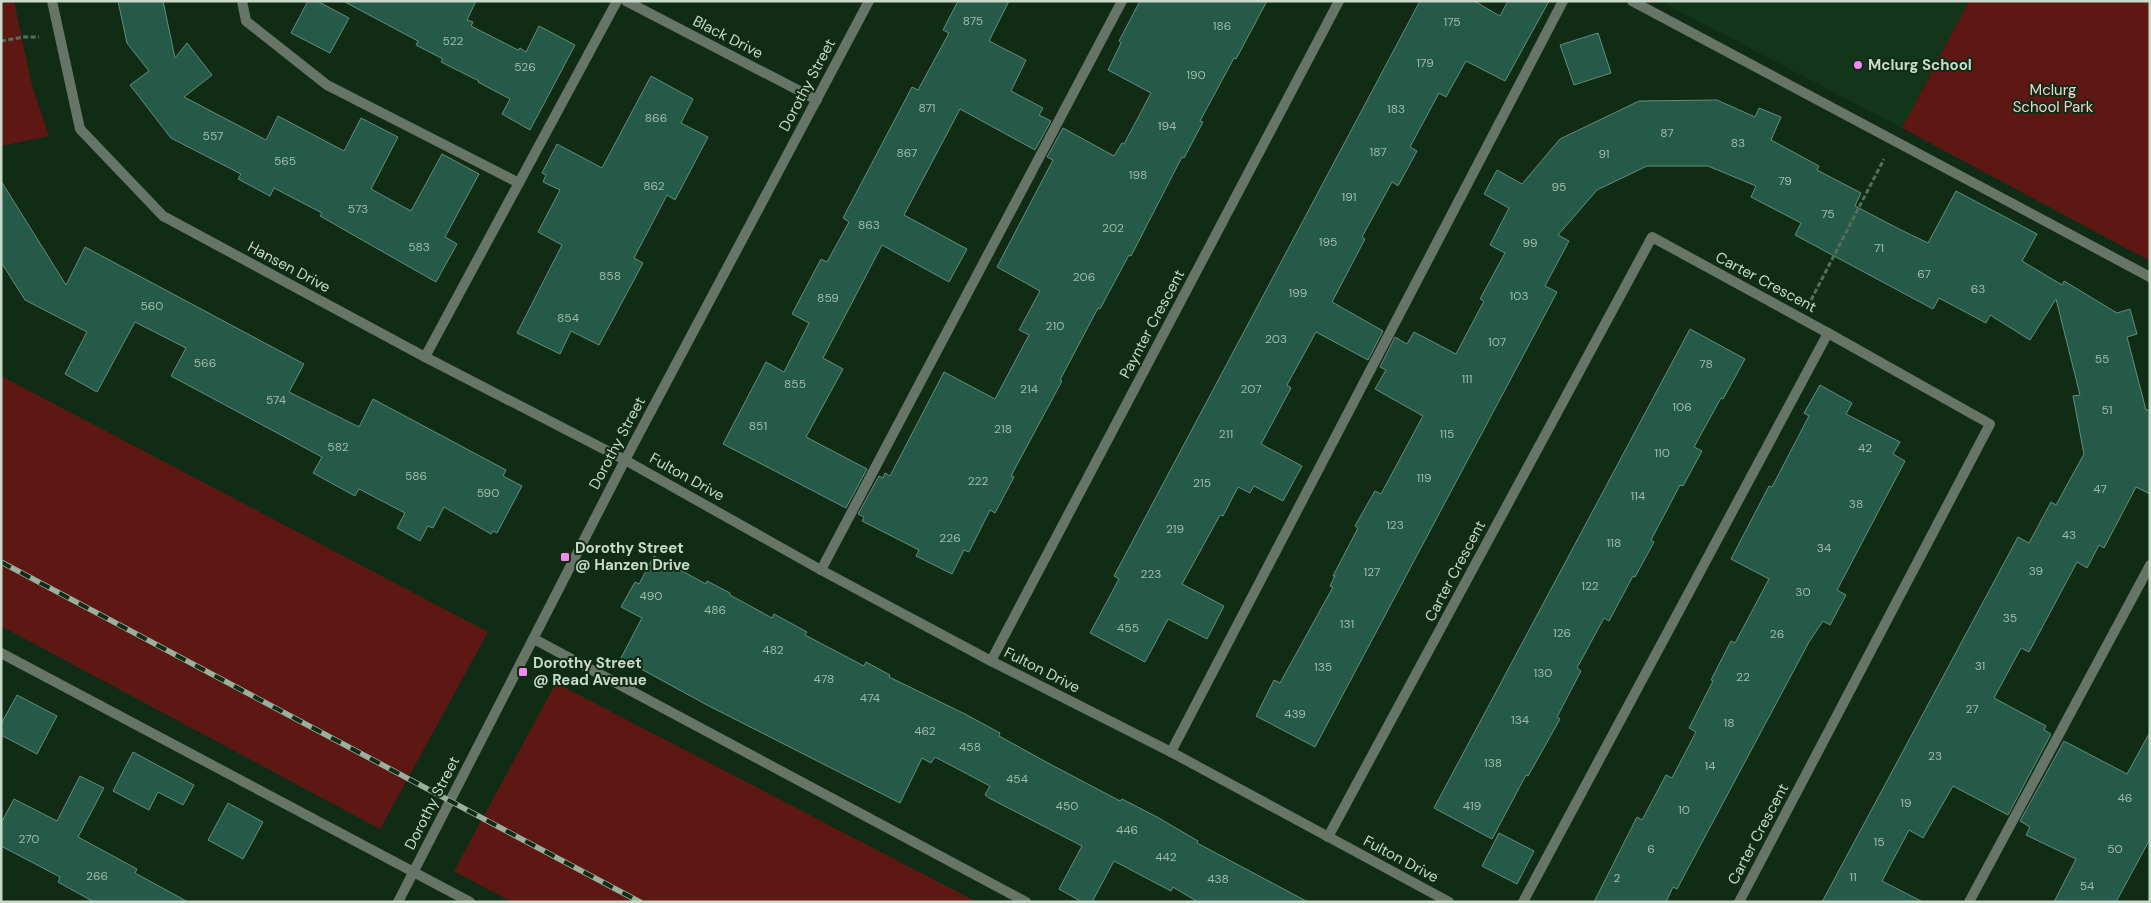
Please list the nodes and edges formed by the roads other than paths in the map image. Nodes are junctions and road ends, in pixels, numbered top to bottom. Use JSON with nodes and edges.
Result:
{"nodes":[{"id":1,"x":52,"y":1,"type":"edge"},
{"id":2,"x":242,"y":1,"type":"edge"},
{"id":3,"x":617,"y":1,"type":"edge"},
{"id":4,"x":626,"y":1,"type":"edge"},
{"id":5,"x":869,"y":1,"type":"edge"},
{"id":6,"x":1122,"y":1,"type":"edge"},
{"id":7,"x":1340,"y":1,"type":"edge"},
{"id":8,"x":1563,"y":1,"type":"edge"},
{"id":9,"x":1632,"y":1,"type":"edge"},
{"id":10,"x":817,"y":100,"type":"junction"},
{"id":11,"x":519,"y":183,"type":"junction"},
{"id":12,"x":2150,"y":278,"type":"edge"},
{"id":13,"x":1828,"y":333,"type":"junction"},
{"id":14,"x":425,"y":357,"type":"junction"},
{"id":15,"x":625,"y":460,"type":"junction"},
{"id":16,"x":2150,"y":564,"type":"edge"},
{"id":17,"x":821,"y":570,"type":"junction"},
{"id":18,"x":534,"y":639,"type":"junction"},
{"id":19,"x":1,"y":653,"type":"edge"},
{"id":20,"x":991,"y":661,"type":"junction"},
{"id":21,"x":1171,"y":752,"type":"junction"},
{"id":22,"x":1328,"y":837,"type":"junction"},
{"id":23,"x":414,"y":872,"type":"junction"},
{"id":24,"x":398,"y":902,"type":"edge"},
{"id":25,"x":470,"y":902,"type":"edge"},
{"id":26,"x":1026,"y":902,"type":"edge"},
{"id":27,"x":1449,"y":902,"type":"edge"},
{"id":28,"x":1523,"y":902,"type":"edge"},
{"id":29,"x":1739,"y":902,"type":"edge"},
{"id":30,"x":1969,"y":902,"type":"edge"}],
"edges":[{"from":1,"to":14,"type":"street","name":"Hansen Drive"},
{"from":2,"to":11,"type":"street"},
{"from":3,"to":11,"type":"street"},
{"from":4,"to":10,"type":"street","name":"Black Drive"},
{"from":5,"to":10,"type":"street","name":"Dorothy Street"},
{"from":6,"to":17,"type":"street"},
{"from":7,"to":20,"type":"street","name":"Paynter Crescent"},
{"from":8,"to":21,"type":"street"},
{"from":9,"to":12,"type":"street"},
{"from":10,"to":15,"type":"street","name":"Dorothy Street"},
{"from":11,"to":14,"type":"street"},
{"from":13,"to":22,"type":"street","name":"Carter Crescent"},
{"from":13,"to":28,"type":"street"},
{"from":13,"to":29,"type":"street","name":"Carter Crescent"},
{"from":14,"to":15,"type":"street","name":"Hansen Drive"},
{"from":15,"to":17,"type":"street","name":"Fulton Drive"},
{"from":15,"to":18,"type":"street","name":"Dorothy Street"},
{"from":16,"to":30,"type":"street"},
{"from":17,"to":20,"type":"street","name":"Fulton Drive"},
{"from":18,"to":23,"type":"street","name":"Dorothy Street"},
{"from":18,"to":26,"type":"street"},
{"from":19,"to":23,"type":"street"},
{"from":20,"to":21,"type":"street","name":"Fulton Drive"},
{"from":21,"to":22,"type":"street","name":"Fulton Drive"},
{"from":22,"to":27,"type":"street","name":"Fulton Drive"},
{"from":23,"to":24,"type":"street","name":"Dorothy Street"},
{"from":23,"to":25,"type":"street"}]}
